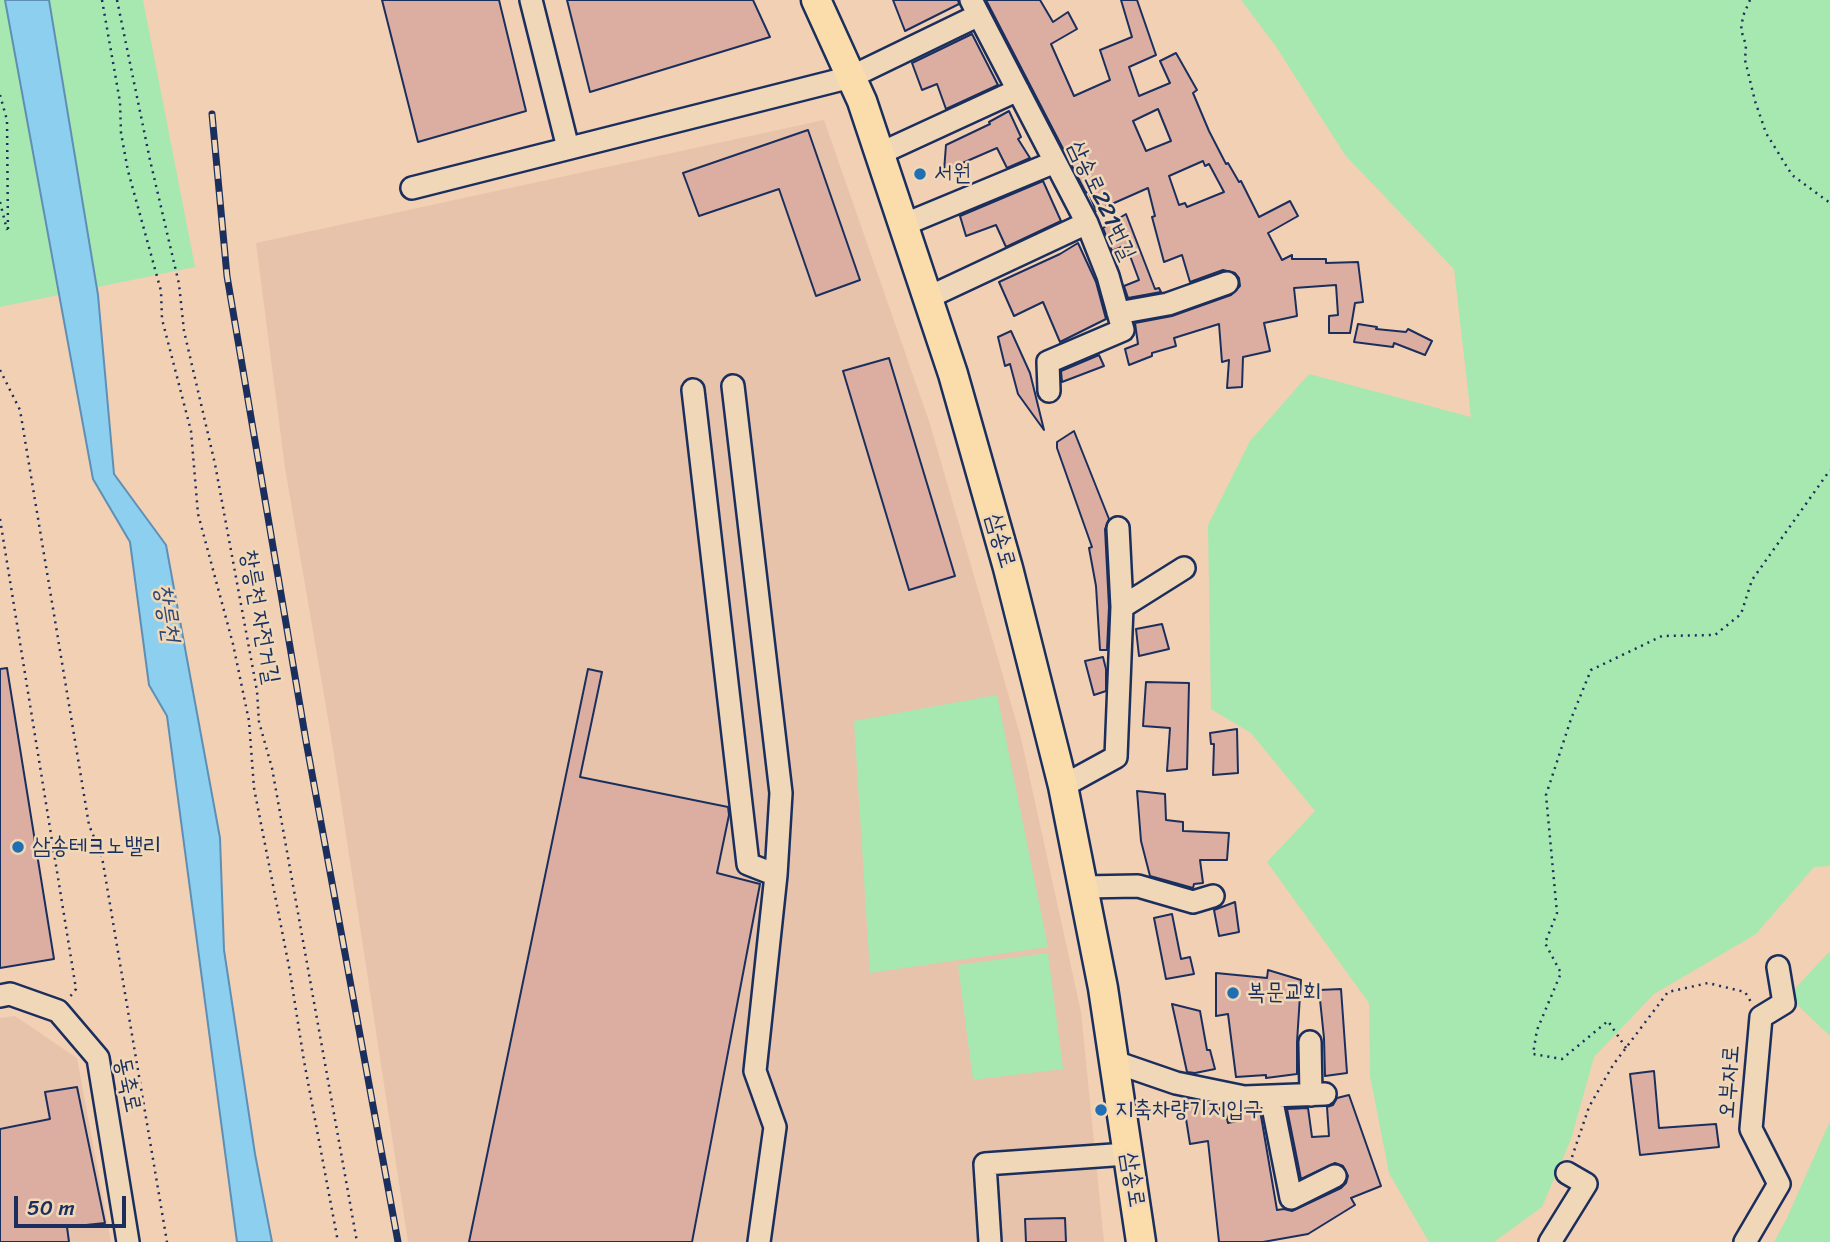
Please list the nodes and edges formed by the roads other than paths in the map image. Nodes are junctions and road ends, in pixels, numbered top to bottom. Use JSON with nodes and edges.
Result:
{"nodes":[{"id":1,"x":531,"y":0,"type":"edge"},
{"id":2,"x":816,"y":0,"type":"edge"},
{"id":3,"x":975,"y":8,"type":"edge"},
{"id":4,"x":850,"y":76,"type":"junction"},
{"id":5,"x":1018,"y":90,"type":"junction"},
{"id":6,"x":568,"y":148,"type":"junction"},
{"id":7,"x":879,"y":154,"type":"junction"},
{"id":8,"x":1055,"y":162,"type":"junction"},
{"id":9,"x":412,"y":188,"type":"dead end"},
{"id":10,"x":1087,"y":223,"type":"junction"},
{"id":11,"x":903,"y":225,"type":"junction"},
{"id":12,"x":1227,"y":284,"type":"dead end"},
{"id":13,"x":927,"y":298,"type":"junction"},
{"id":14,"x":1118,"y":313,"type":"junction"},
{"id":15,"x":733,"y":386,"type":"dead end"},
{"id":16,"x":693,"y":390,"type":"dead end"},
{"id":17,"x":1049,"y":391,"type":"dead end"},
{"id":18,"x":1118,"y":528,"type":"dead end"},
{"id":19,"x":1184,"y":568,"type":"dead end"},
{"id":20,"x":1122,"y":607,"type":"junction"},
{"id":21,"x":1063,"y":786,"type":"junction"},
{"id":22,"x":776,"y":874,"type":"junction"},
{"id":23,"x":1083,"y":887,"type":"junction"},
{"id":24,"x":1213,"y":896,"type":"dead end"},
{"id":25,"x":1778,"y":967,"type":"dead end"},
{"id":26,"x":0,"y":996,"type":"edge"},
{"id":27,"x":1310,"y":1042,"type":"dead end"},
{"id":28,"x":1115,"y":1062,"type":"junction"},
{"id":29,"x":1271,"y":1097,"type":"junction"},
{"id":30,"x":1127,"y":1154,"type":"junction"},
{"id":31,"x":1567,"y":1173,"type":"road end"},
{"id":32,"x":1335,"y":1176,"type":"dead end"},
{"id":33,"x":128,"y":1242,"type":"edge"},
{"id":34,"x":759,"y":1242,"type":"edge"},
{"id":35,"x":990,"y":1242,"type":"edge"},
{"id":36,"x":1141,"y":1242,"type":"edge"},
{"id":37,"x":1550,"y":1242,"type":"edge"},
{"id":38,"x":1745,"y":1242,"type":"edge"}],
"edges":[{"from":1,"to":6,"type":"street"},
{"from":2,"to":4,"type":"main road","name":"삼송로"},
{"from":3,"to":4,"type":"street"},
{"from":3,"to":5,"type":"street","name":"삼송로221번길"},
{"from":4,"to":6,"type":"street"},
{"from":4,"to":7,"type":"main road","name":"삼송로"},
{"from":5,"to":7,"type":"street"},
{"from":5,"to":8,"type":"street","name":"삼송로221번길"},
{"from":6,"to":9,"type":"street"},
{"from":7,"to":11,"type":"main road","name":"삼송로"},
{"from":8,"to":10,"type":"street","name":"삼송로221번길"},
{"from":8,"to":11,"type":"street"},
{"from":10,"to":13,"type":"street"},
{"from":10,"to":14,"type":"street","name":"삼송로221번길"},
{"from":11,"to":13,"type":"main road","name":"삼송로"},
{"from":12,"to":14,"type":"street"},
{"from":13,"to":21,"type":"main road","name":"삼송로"},
{"from":14,"to":17,"type":"street"},
{"from":15,"to":22,"type":"street"},
{"from":16,"to":22,"type":"street"},
{"from":18,"to":20,"type":"street"},
{"from":19,"to":20,"type":"street"},
{"from":20,"to":21,"type":"street"},
{"from":21,"to":23,"type":"main road","name":"삼송로"},
{"from":22,"to":34,"type":"street"},
{"from":23,"to":24,"type":"street"},
{"from":23,"to":28,"type":"main road","name":"삼송로"},
{"from":25,"to":38,"type":"street","name":"오부자로"},
{"from":26,"to":33,"type":"street","name":"동축로"},
{"from":27,"to":29,"type":"street"},
{"from":28,"to":29,"type":"street"},
{"from":28,"to":30,"type":"main road","name":"삼송로"},
{"from":29,"to":32,"type":"street"},
{"from":30,"to":35,"type":"street"},
{"from":30,"to":36,"type":"main road","name":"삼송로"},
{"from":31,"to":37,"type":"street"}]}
